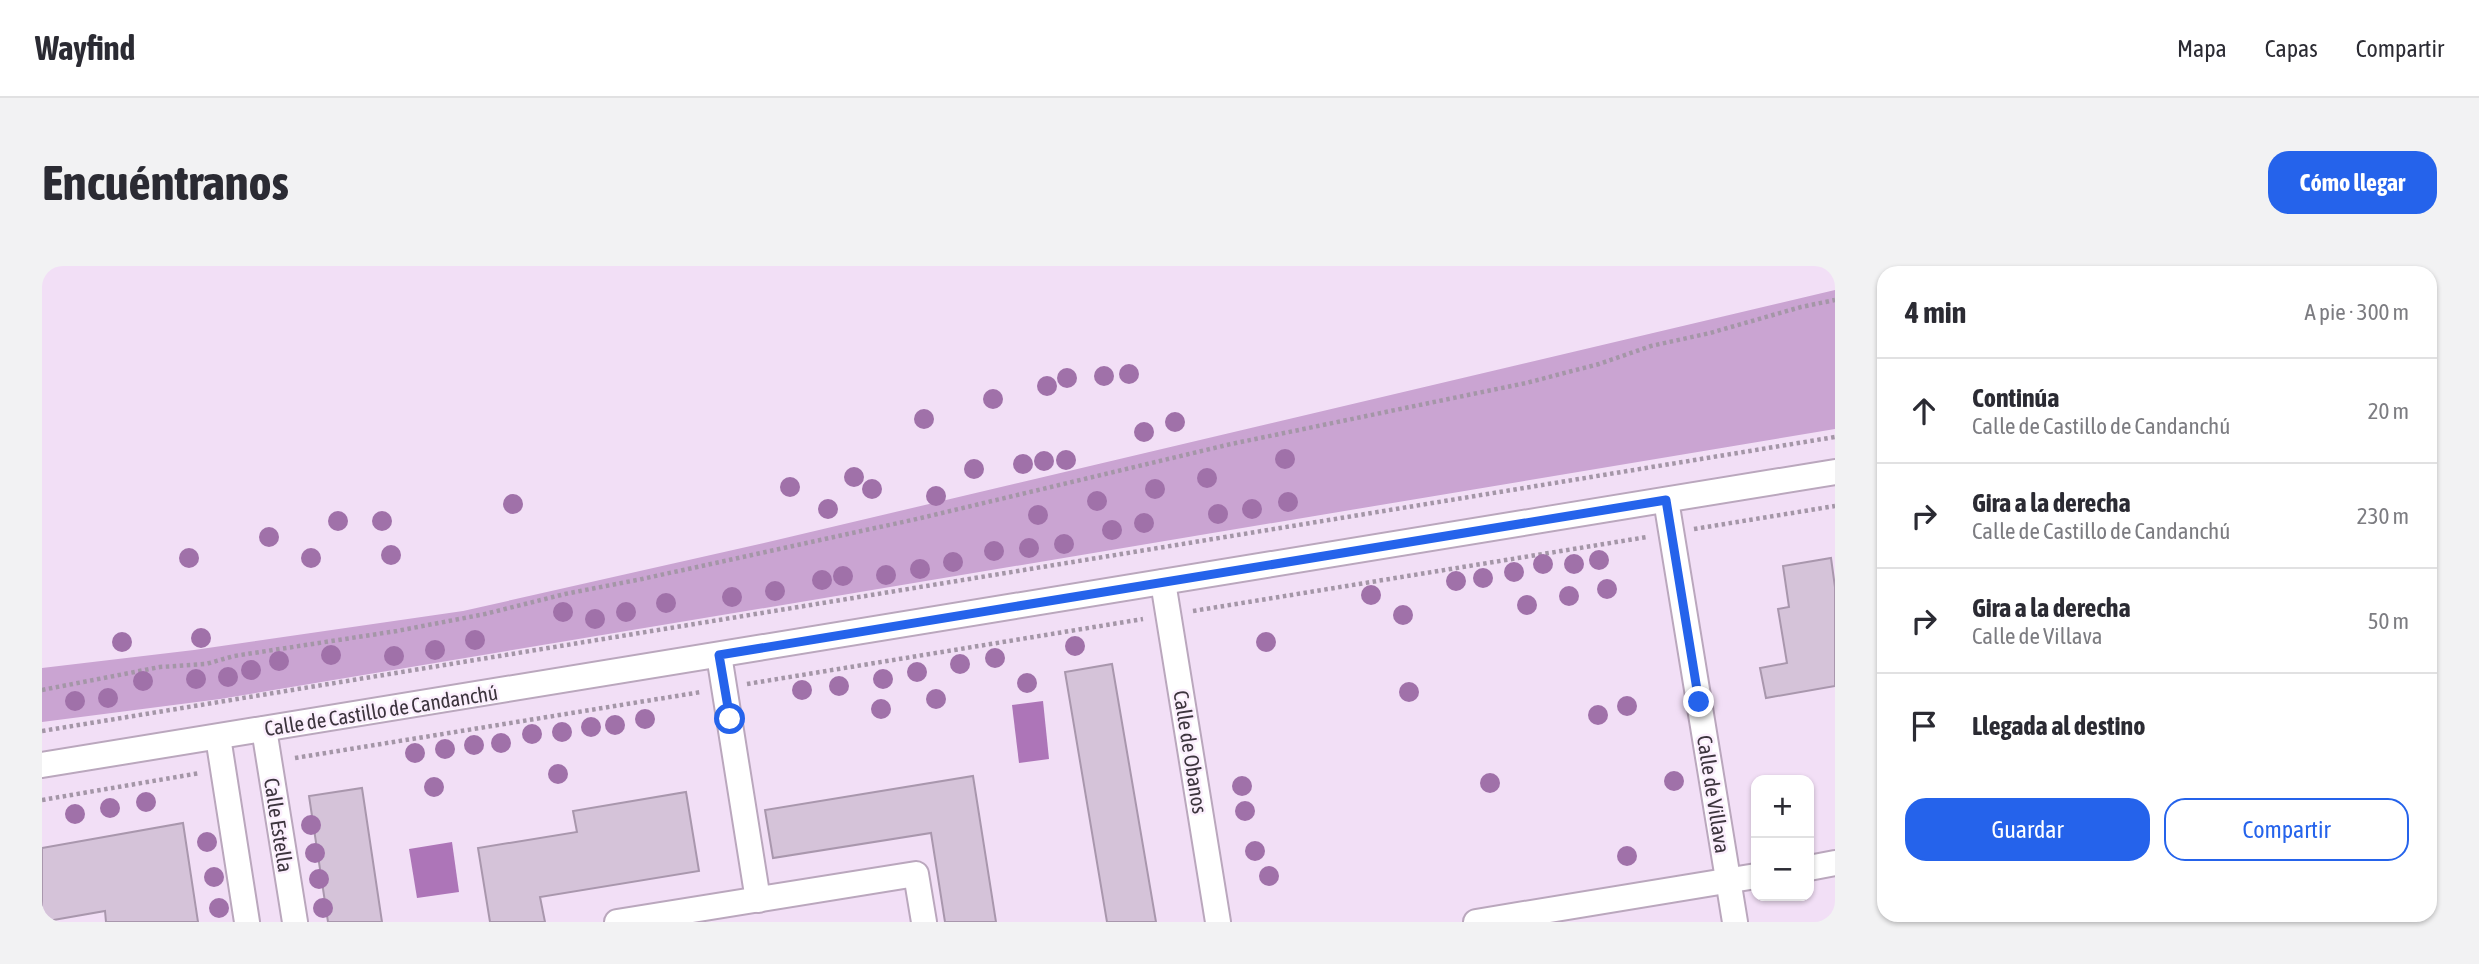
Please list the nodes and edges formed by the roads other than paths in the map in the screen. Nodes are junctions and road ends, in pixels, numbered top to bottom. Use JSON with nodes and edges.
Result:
{"nodes":[{"id":1,"x":1835,"y":472,"type":"edge"},
{"id":2,"x":1666,"y":500,"type":"junction"},
{"id":3,"x":1163,"y":582,"type":"junction"},
{"id":4,"x":719,"y":655,"type":"junction"},
{"id":5,"x":264,"y":729,"type":"junction"},
{"id":6,"x":218,"y":737,"type":"junction"},
{"id":7,"x":42,"y":765,"type":"edge"},
{"id":8,"x":1835,"y":863,"type":"edge"},
{"id":9,"x":1814,"y":867,"type":"edge"},
{"id":10,"x":1751,"y":877,"type":"edge"},
{"id":11,"x":1728,"y":881,"type":"junction"},
{"id":12,"x":758,"y":900,"type":"junction"},
{"id":13,"x":247,"y":922,"type":"edge"},
{"id":14,"x":295,"y":922,"type":"edge"},
{"id":15,"x":618,"y":922,"type":"edge"},
{"id":16,"x":924,"y":922,"type":"edge"},
{"id":17,"x":1218,"y":922,"type":"edge"},
{"id":18,"x":1476,"y":922,"type":"edge"},
{"id":19,"x":1735,"y":922,"type":"edge"}],
"edges":[{"from":1,"to":2,"type":"street","name":"Calle de Castillo de Candanchú"},
{"from":2,"to":3,"type":"street","name":"Calle de Castillo de Candanchú"},
{"from":2,"to":11,"type":"street","name":"Calle de Villava"},
{"from":3,"to":4,"type":"street","name":"Calle de Castillo de Candanchú"},
{"from":3,"to":17,"type":"street","name":"Calle de Obanos"},
{"from":4,"to":5,"type":"street","name":"Calle de Castillo de Candanchú"},
{"from":4,"to":12,"type":"street"},
{"from":5,"to":6,"type":"street","name":"Calle de Castillo de Candanchú"},
{"from":5,"to":14,"type":"street","name":"Calle Estella"},
{"from":6,"to":7,"type":"street","name":"Calle de Castillo de Candanchú"},
{"from":6,"to":13,"type":"street"},
{"from":8,"to":9,"type":"street"},
{"from":10,"to":11,"type":"street","name":"Calle de Villava"},
{"from":11,"to":18,"type":"street"},
{"from":11,"to":19,"type":"street","name":"Calle de Villava"},
{"from":12,"to":15,"type":"street"},
{"from":12,"to":16,"type":"street"}]}
